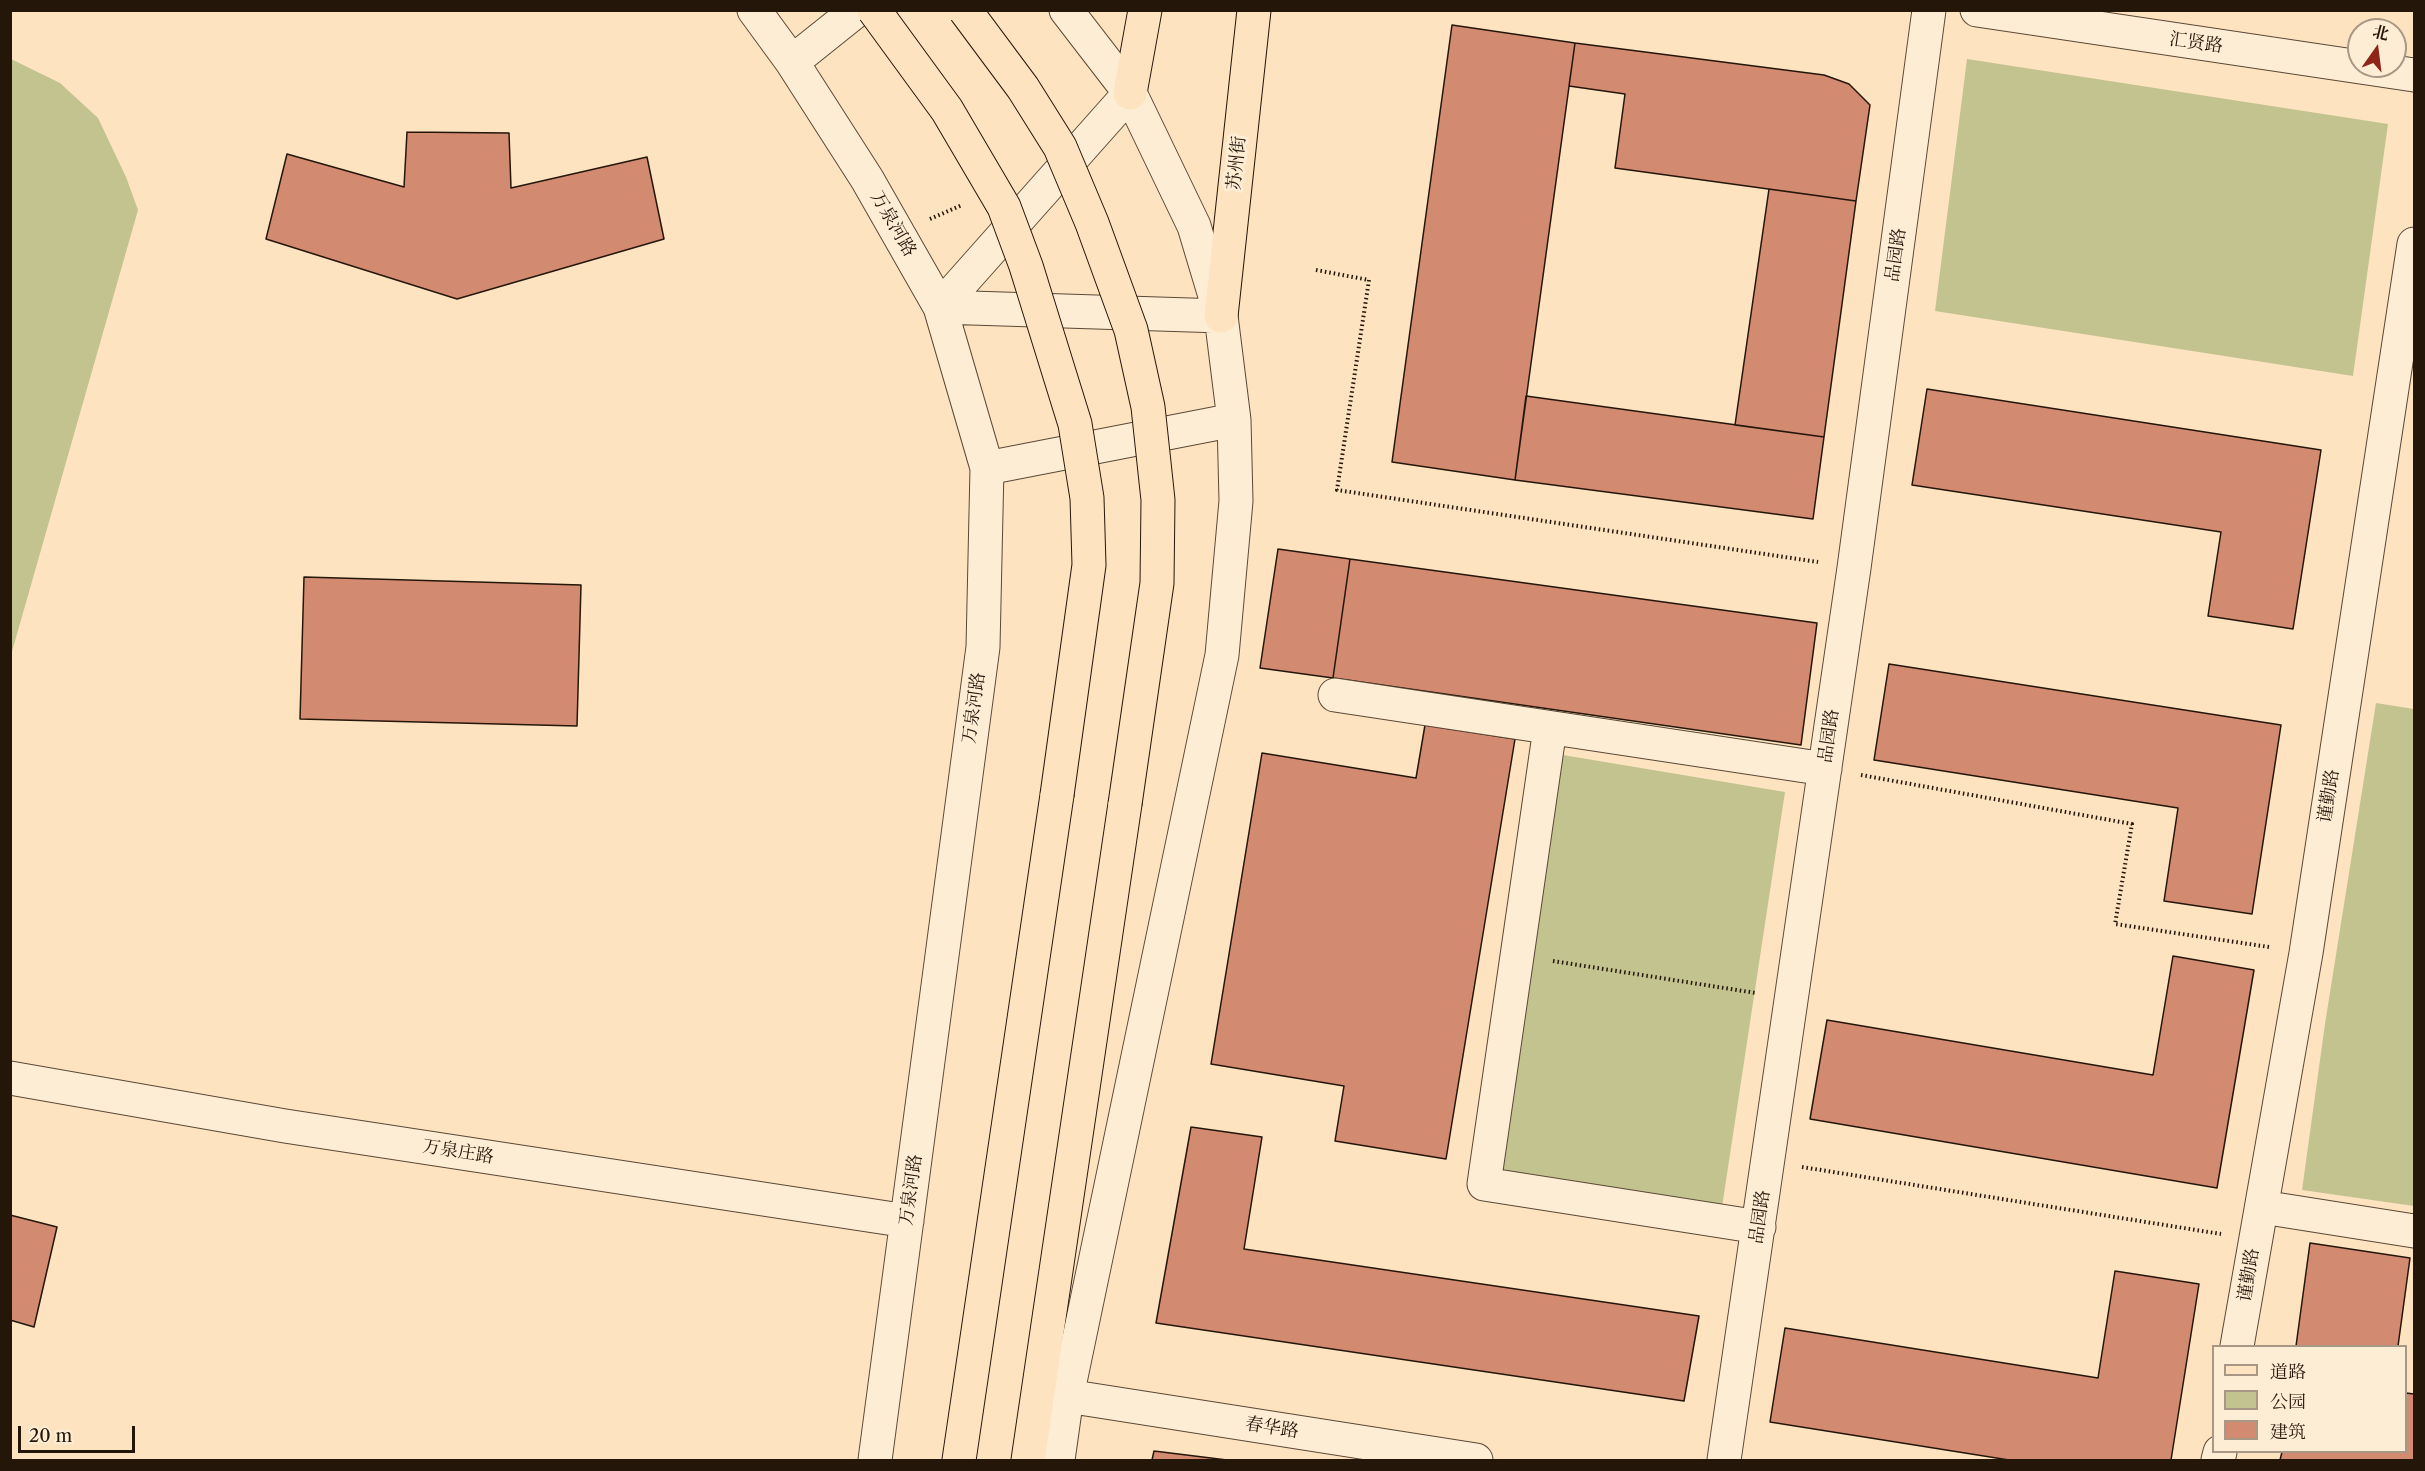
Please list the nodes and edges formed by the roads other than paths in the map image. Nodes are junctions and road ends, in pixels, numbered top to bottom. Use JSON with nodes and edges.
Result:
{"nodes":[{"id":1,"x":754,"y":10,"type":"edge"},
{"id":2,"x":857,"y":10,"type":"edge"},
{"id":3,"x":874,"y":10,"type":"edge"},
{"id":4,"x":965,"y":10,"type":"edge"},
{"id":5,"x":1066,"y":10,"type":"edge"},
{"id":6,"x":1145,"y":10,"type":"edge"},
{"id":7,"x":1254,"y":10,"type":"edge"},
{"id":8,"x":1929,"y":10,"type":"edge"},
{"id":9,"x":1977,"y":10,"type":"edge"},
{"id":10,"x":792,"y":62,"type":"junction"},
{"id":11,"x":2415,"y":75,"type":"edge"},
{"id":12,"x":1130,"y":93,"type":"junction"},
{"id":13,"x":2415,"y":244,"type":"edge"},
{"id":14,"x":940,"y":307,"type":"junction"},
{"id":15,"x":1221,"y":316,"type":"junction"},
{"id":16,"x":1234,"y":420,"type":"junction"},
{"id":17,"x":987,"y":468,"type":"junction"},
{"id":18,"x":1335,"y":695,"type":"dead end"},
{"id":19,"x":1550,"y":728,"type":"junction"},
{"id":20,"x":1825,"y":769,"type":"junction"},
{"id":21,"x":10,"y":1078,"type":"edge"},
{"id":22,"x":2262,"y":1208,"type":"junction"},
{"id":23,"x":907,"y":1221,"type":"junction"},
{"id":24,"x":1759,"y":1227,"type":"junction"},
{"id":25,"x":2415,"y":1231,"type":"edge"},
{"id":26,"x":2237,"y":1345,"type":"edge"},
{"id":27,"x":1067,"y":1396,"type":"junction"},
{"id":28,"x":875,"y":1461,"type":"edge"},
{"id":29,"x":959,"y":1461,"type":"edge"},
{"id":30,"x":1028,"y":1461,"type":"edge"},
{"id":31,"x":1058,"y":1461,"type":"edge"},
{"id":32,"x":1476,"y":1461,"type":"edge"},
{"id":33,"x":1724,"y":1461,"type":"edge"}],
"edges":[{"from":1,"to":10,"type":"street","name":"万泉河路"},
{"from":2,"to":10,"type":"street"},
{"from":3,"to":29,"type":"main road","bridge":true},
{"from":4,"to":30,"type":"main road","bridge":true},
{"from":5,"to":12,"type":"street"},
{"from":6,"to":12,"type":"main road"},
{"from":7,"to":15,"type":"main road","name":"苏州街"},
{"from":8,"to":20,"type":"street","name":"品园路"},
{"from":9,"to":11,"type":"street","name":"汇贤路"},
{"from":10,"to":14,"type":"street","name":"万泉河路"},
{"from":12,"to":14,"type":"street"},
{"from":12,"to":15,"type":"street"},
{"from":13,"to":22,"type":"street","name":"谨勤路"},
{"from":14,"to":15,"type":"street"},
{"from":14,"to":17,"type":"street","name":"万泉河路"},
{"from":15,"to":16,"type":"street"},
{"from":16,"to":17,"type":"street"},
{"from":16,"to":27,"type":"street"},
{"from":17,"to":23,"type":"street","name":"万泉河路"},
{"from":18,"to":19,"type":"street"},
{"from":19,"to":20,"type":"street"},
{"from":19,"to":24,"type":"street"},
{"from":20,"to":24,"type":"street","name":"品园路"},
{"from":21,"to":23,"type":"street","name":"万泉庄路"},
{"from":22,"to":25,"type":"street"},
{"from":22,"to":26,"type":"street","name":"谨勤路"},
{"from":23,"to":28,"type":"street","name":"万泉河路"},
{"from":24,"to":33,"type":"street","name":"品园路"},
{"from":27,"to":31,"type":"street"},
{"from":27,"to":32,"type":"street","name":"春华路"}]}
